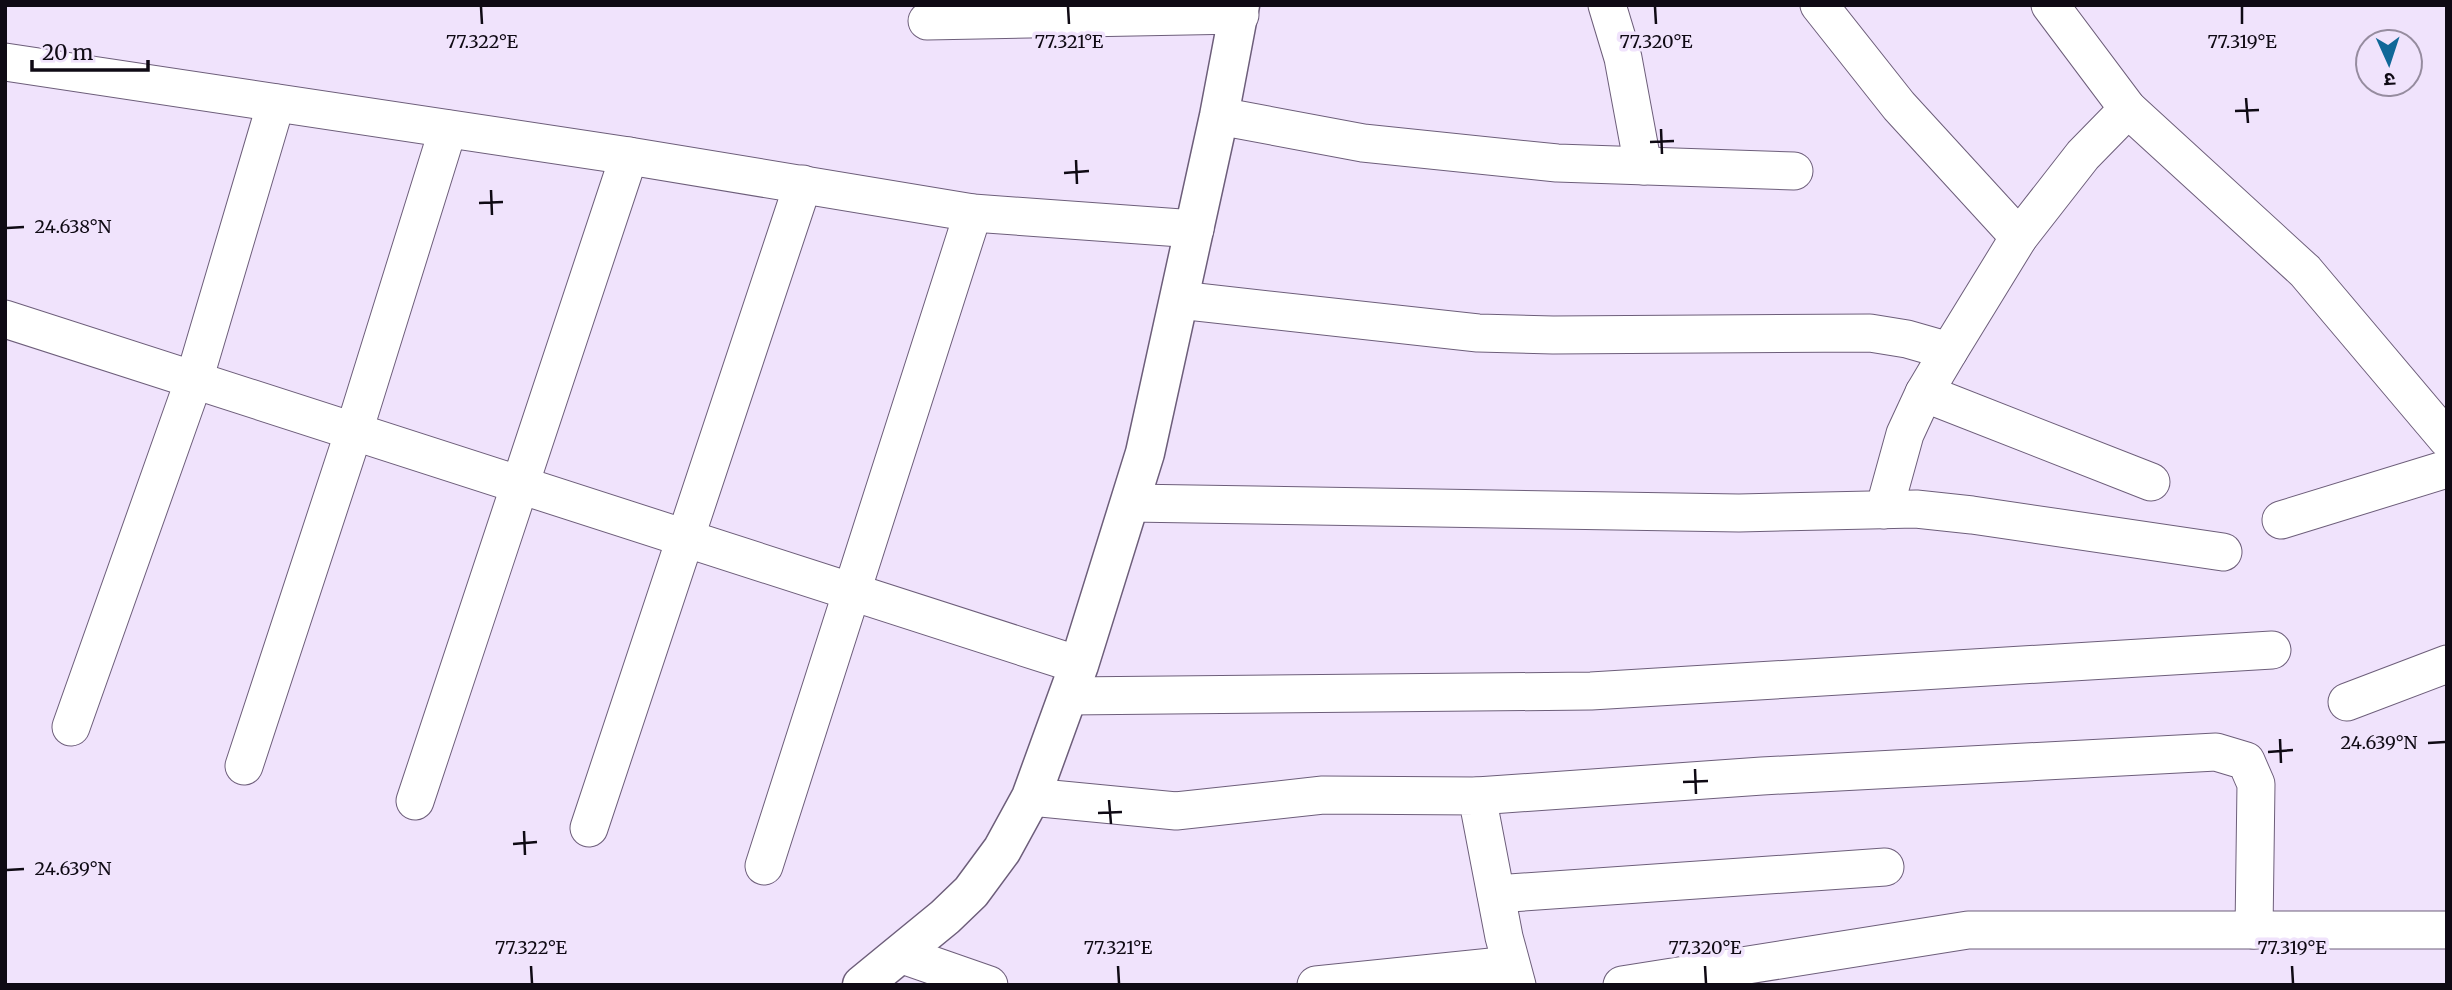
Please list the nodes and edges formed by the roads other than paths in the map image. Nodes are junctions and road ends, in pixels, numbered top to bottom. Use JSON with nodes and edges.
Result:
{"nodes":[{"id":1,"x":1607,"y":5,"type":"edge"},
{"id":2,"x":1819,"y":5,"type":"edge"},
{"id":3,"x":2050,"y":5,"type":"edge"},
{"id":4,"x":1221,"y":13,"type":"edge"},
{"id":5,"x":927,"y":21,"type":"dead end"},
{"id":6,"x":5,"y":62,"type":"edge"},
{"id":7,"x":276,"y":103,"type":"junction"},
{"id":8,"x":1219,"y":116,"type":"junction"},
{"id":9,"x":2122,"y":116,"type":"junction"},
{"id":10,"x":448,"y":129,"type":"junction"},
{"id":11,"x":628,"y":156,"type":"junction"},
{"id":12,"x":1643,"y":166,"type":"junction"},
{"id":13,"x":1794,"y":171,"type":"dead end"},
{"id":14,"x":803,"y":184,"type":"junction"},
{"id":15,"x":973,"y":213,"type":"junction"},
{"id":16,"x":1195,"y":229,"type":"junction"},
{"id":17,"x":2020,"y":237,"type":"junction"},
{"id":18,"x":1179,"y":300,"type":"junction"},
{"id":19,"x":5,"y":319,"type":"edge"},
{"id":20,"x":1949,"y":351,"type":"junction"},
{"id":21,"x":194,"y":380,"type":"junction"},
{"id":22,"x":1924,"y":393,"type":"junction"},
{"id":23,"x":354,"y":431,"type":"junction"},
{"id":24,"x":2447,"y":439,"type":"edge"},
{"id":25,"x":2447,"y":469,"type":"edge"},
{"id":26,"x":2151,"y":482,"type":"dead end"},
{"id":27,"x":519,"y":485,"type":"junction"},
{"id":28,"x":1130,"y":503,"type":"junction"},
{"id":29,"x":1884,"y":510,"type":"junction"},
{"id":30,"x":2281,"y":520,"type":"dead end"},
{"id":31,"x":686,"y":538,"type":"junction"},
{"id":32,"x":2223,"y":552,"type":"dead end"},
{"id":33,"x":853,"y":592,"type":"junction"},
{"id":34,"x":2272,"y":650,"type":"dead end"},
{"id":35,"x":2447,"y":664,"type":"edge"},
{"id":36,"x":1074,"y":681,"type":"junction"},
{"id":37,"x":2347,"y":702,"type":"dead end"},
{"id":38,"x":71,"y":727,"type":"dead end"},
{"id":39,"x":244,"y":766,"type":"dead end"},
{"id":40,"x":1476,"y":796,"type":"junction"},
{"id":41,"x":1031,"y":797,"type":"junction"},
{"id":42,"x":415,"y":801,"type":"dead end"},
{"id":43,"x":589,"y":828,"type":"dead end"},
{"id":44,"x":764,"y":866,"type":"dead end"},
{"id":45,"x":1885,"y":867,"type":"dead end"},
{"id":46,"x":1496,"y":894,"type":"junction"},
{"id":47,"x":2253,"y":930,"type":"junction"},
{"id":48,"x":2447,"y":930,"type":"edge"},
{"id":49,"x":900,"y":954,"type":"junction"},
{"id":50,"x":1514,"y":975,"type":"edge"},
{"id":51,"x":862,"y":985,"type":"edge"},
{"id":52,"x":989,"y":985,"type":"edge"},
{"id":53,"x":1315,"y":985,"type":"edge"},
{"id":54,"x":1622,"y":985,"type":"edge"}],
"edges":[{"from":1,"to":12,"type":"street"},
{"from":2,"to":17,"type":"street"},
{"from":3,"to":9,"type":"street"},
{"from":4,"to":5,"type":"street"},
{"from":4,"to":8,"type":"street"},
{"from":6,"to":7,"type":"street"},
{"from":7,"to":10,"type":"street"},
{"from":7,"to":21,"type":"street"},
{"from":8,"to":12,"type":"street"},
{"from":8,"to":16,"type":"street"},
{"from":9,"to":17,"type":"street"},
{"from":9,"to":24,"type":"street"},
{"from":10,"to":11,"type":"street"},
{"from":10,"to":23,"type":"street"},
{"from":11,"to":14,"type":"street"},
{"from":11,"to":27,"type":"street"},
{"from":12,"to":13,"type":"street"},
{"from":14,"to":15,"type":"street"},
{"from":14,"to":31,"type":"street"},
{"from":15,"to":16,"type":"street"},
{"from":15,"to":33,"type":"street"},
{"from":16,"to":18,"type":"street"},
{"from":17,"to":20,"type":"street"},
{"from":18,"to":20,"type":"street"},
{"from":18,"to":28,"type":"street"},
{"from":19,"to":21,"type":"street"},
{"from":20,"to":22,"type":"street"},
{"from":21,"to":23,"type":"street"},
{"from":21,"to":38,"type":"street"},
{"from":22,"to":26,"type":"street"},
{"from":22,"to":29,"type":"street"},
{"from":23,"to":27,"type":"street"},
{"from":23,"to":39,"type":"street"},
{"from":25,"to":30,"type":"street"},
{"from":27,"to":31,"type":"street"},
{"from":27,"to":42,"type":"street"},
{"from":28,"to":29,"type":"street"},
{"from":28,"to":36,"type":"street"},
{"from":29,"to":32,"type":"street"},
{"from":31,"to":33,"type":"street"},
{"from":31,"to":43,"type":"street"},
{"from":33,"to":36,"type":"street"},
{"from":33,"to":44,"type":"street"},
{"from":34,"to":36,"type":"street"},
{"from":35,"to":37,"type":"street"},
{"from":36,"to":41,"type":"street"},
{"from":40,"to":41,"type":"street"},
{"from":40,"to":46,"type":"street"},
{"from":40,"to":47,"type":"street"},
{"from":41,"to":49,"type":"street"},
{"from":45,"to":46,"type":"street"},
{"from":46,"to":50,"type":"street"},
{"from":47,"to":48,"type":"street"},
{"from":47,"to":54,"type":"street"},
{"from":49,"to":51,"type":"street"},
{"from":49,"to":52,"type":"street"},
{"from":50,"to":53,"type":"street"}]}
